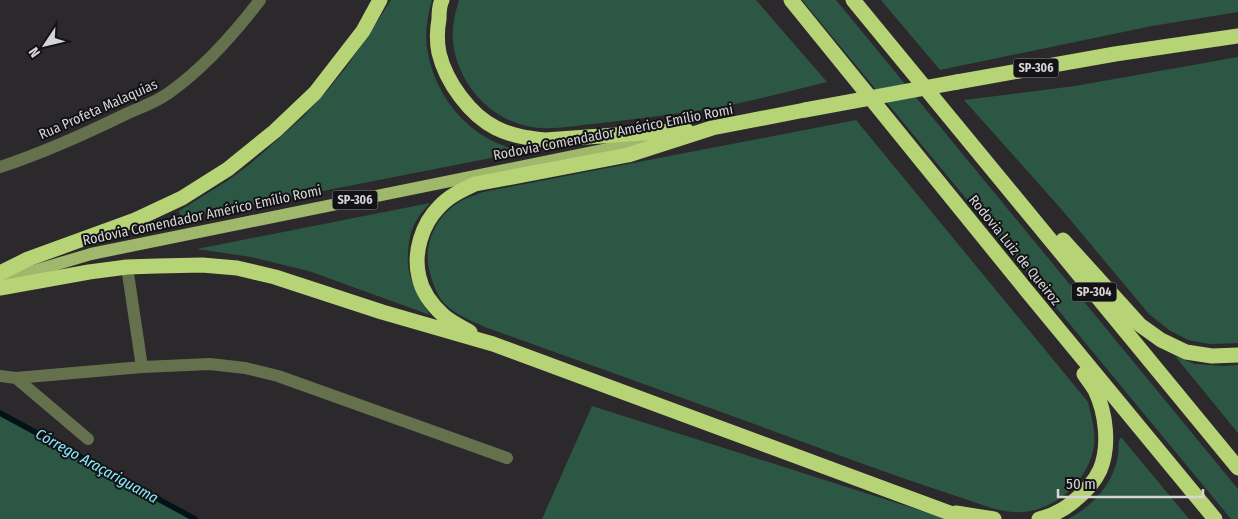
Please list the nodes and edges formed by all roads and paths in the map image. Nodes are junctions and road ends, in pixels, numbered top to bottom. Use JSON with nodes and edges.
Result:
{"nodes":[{"id":1,"x":260,"y":0,"type":"edge"},
{"id":2,"x":380,"y":0,"type":"edge"},
{"id":3,"x":442,"y":0,"type":"edge"},
{"id":4,"x":791,"y":0,"type":"edge"},
{"id":5,"x":853,"y":0,"type":"edge"},
{"id":6,"x":1238,"y":36,"type":"edge"},
{"id":7,"x":1238,"y":44,"type":"edge"},
{"id":8,"x":1115,"y":54,"type":"junction"},
{"id":9,"x":949,"y":116,"type":"junction"},
{"id":10,"x":712,"y":128,"type":"junction"},
{"id":11,"x":0,"y":166,"type":"edge"},
{"id":12,"x":127,"y":267,"type":"junction"},
{"id":13,"x":0,"y":273,"type":"edge"},
{"id":14,"x":0,"y":282,"type":"edge"},
{"id":15,"x":0,"y":288,"type":"edge"},
{"id":16,"x":1026,"y":291,"type":"junction"},
{"id":17,"x":493,"y":344,"type":"junction"},
{"id":18,"x":1238,"y":355,"type":"edge"},
{"id":19,"x":142,"y":367,"type":"junction"},
{"id":20,"x":0,"y":376,"type":"edge"},
{"id":21,"x":16,"y":378,"type":"junction"},
{"id":22,"x":88,"y":439,"type":"dead end"},
{"id":23,"x":507,"y":458,"type":"dead end"},
{"id":24,"x":1238,"y":468,"type":"edge"},
{"id":25,"x":950,"y":513,"type":"junction"},
{"id":26,"x":966,"y":519,"type":"edge"},
{"id":27,"x":994,"y":519,"type":"edge"},
{"id":28,"x":1039,"y":519,"type":"edge"},
{"id":29,"x":1215,"y":519,"type":"edge"}],
"edges":[{"from":1,"to":11,"type":"street","name":"Rua Profeta Malaquias"},
{"from":2,"to":13,"type":"highway"},
{"from":3,"to":10,"type":"highway"},
{"from":4,"to":16,"type":"highway","name":"Rodovia Luiz de Queiroz"},
{"from":5,"to":9,"type":"highway","number":"SP-304"},
{"from":6,"to":8,"type":"highway","name":"Rodovia Comendador Américo Emílio Romi","number":"SP-306"},
{"from":7,"to":8,"type":"highway"},
{"from":8,"to":10,"type":"highway","name":"Rodovia Comendador Américo Emílio Romi","number":"SP-306","bridge":true},
{"from":9,"to":18,"type":"highway"},
{"from":9,"to":24,"type":"highway","number":"SP-304"},
{"from":10,"to":14,"type":"main road","name":"Rodovia Comendador Américo Emílio Romi","number":"SP-306"},
{"from":10,"to":17,"type":"highway"},
{"from":12,"to":15,"type":"highway"},
{"from":12,"to":17,"type":"highway"},
{"from":12,"to":19,"type":"street"},
{"from":16,"to":28,"type":"highway"},
{"from":16,"to":29,"type":"highway","name":"Rodovia Luiz de Queiroz"},
{"from":17,"to":25,"type":"highway"},
{"from":19,"to":21,"type":"street"},
{"from":19,"to":23,"type":"street"},
{"from":20,"to":21,"type":"street"},
{"from":21,"to":22,"type":"street"},
{"from":25,"to":26,"type":"highway"},
{"from":25,"to":27,"type":"highway"}]}
